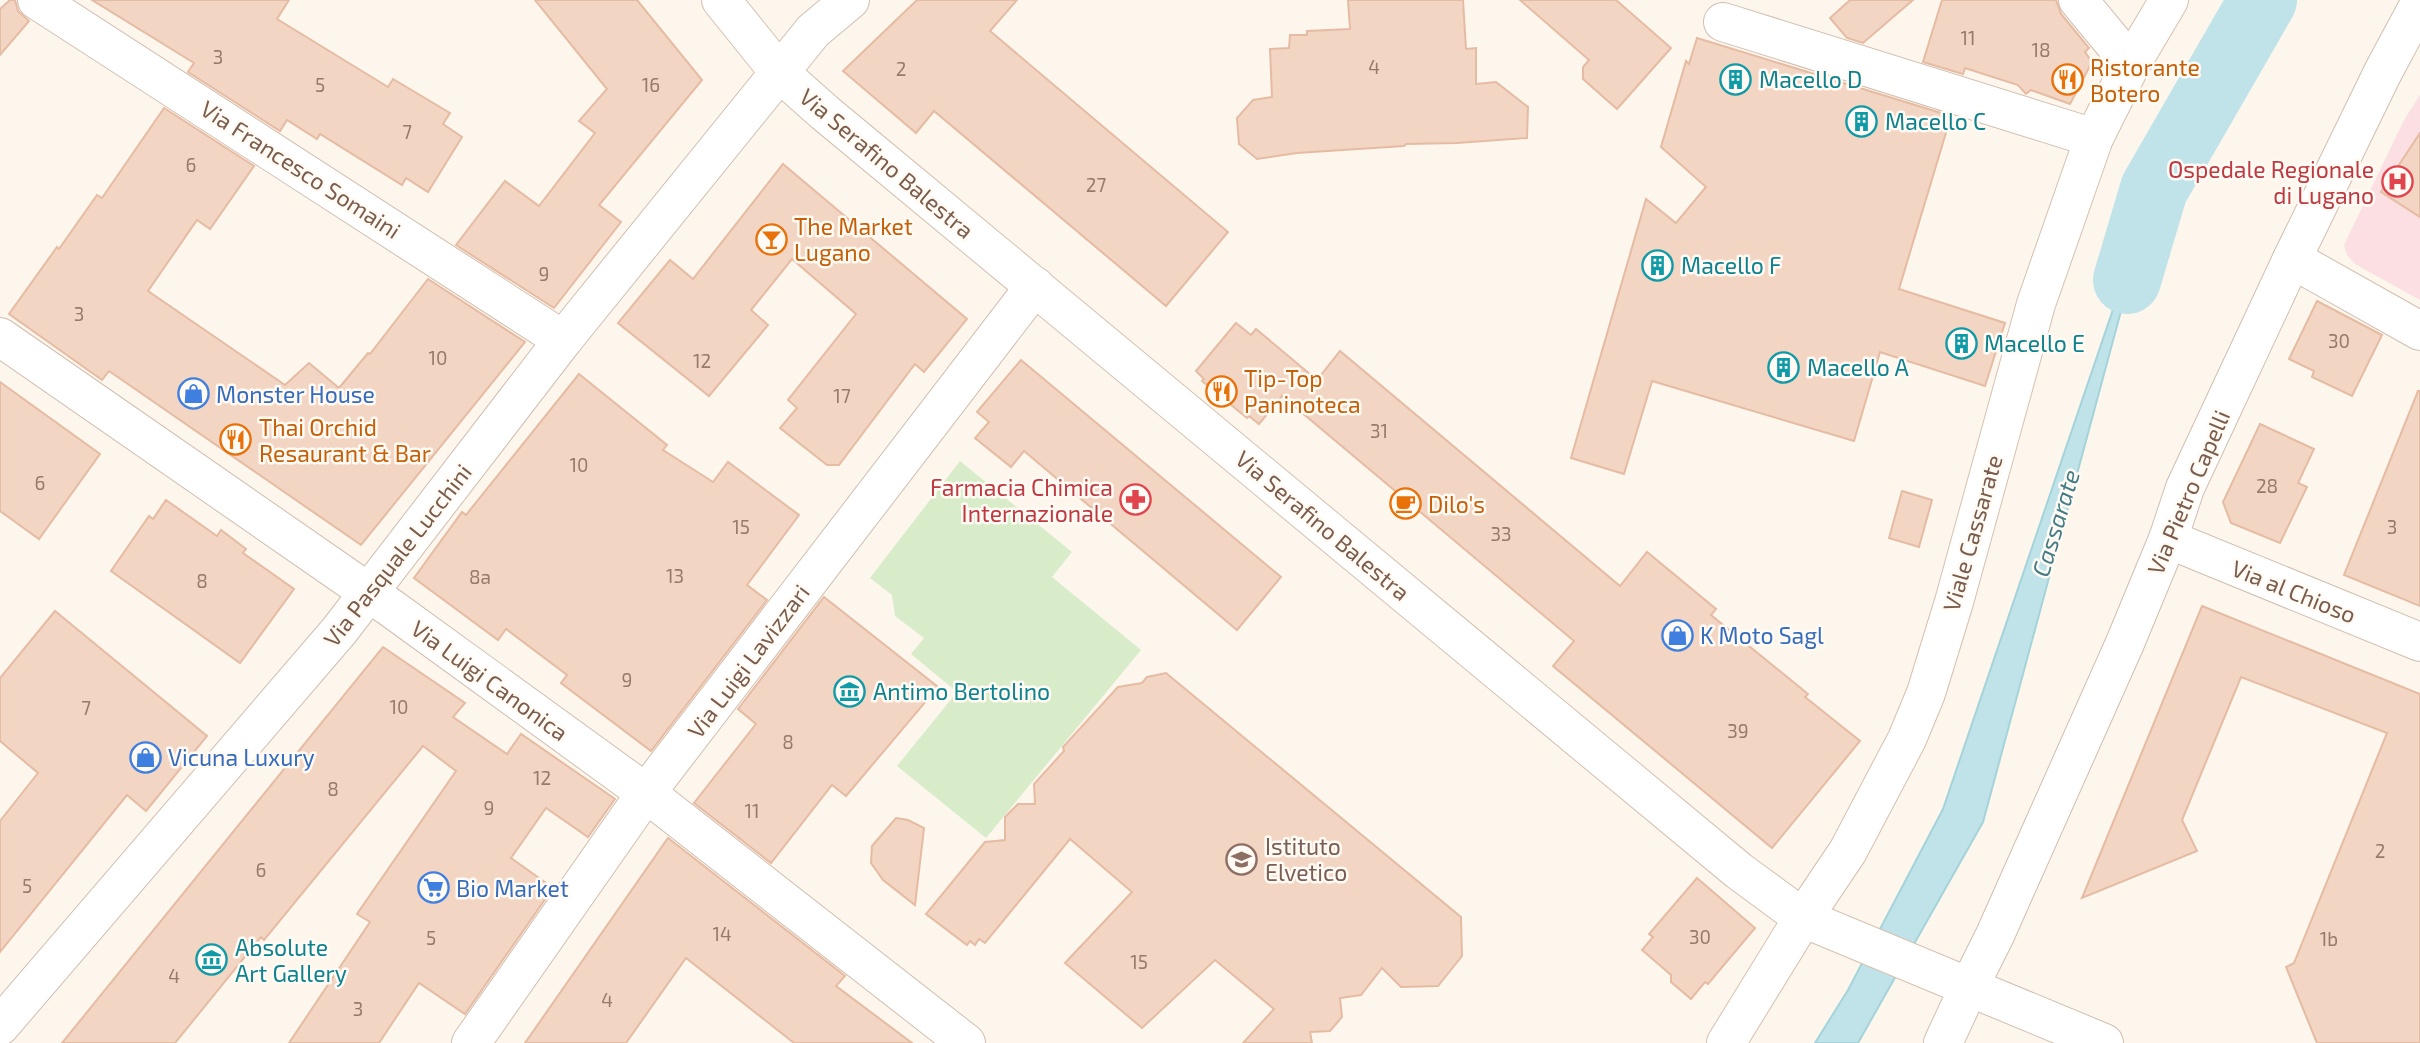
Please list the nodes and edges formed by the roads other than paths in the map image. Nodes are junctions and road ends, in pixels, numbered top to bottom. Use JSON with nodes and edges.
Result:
{"nodes":[{"id":1,"x":37,"y":0,"type":"edge"},
{"id":2,"x":721,"y":0,"type":"edge"},
{"id":3,"x":850,"y":0,"type":"edge"},
{"id":4,"x":2078,"y":0,"type":"edge"},
{"id":5,"x":2169,"y":0,"type":"edge"},
{"id":6,"x":2420,"y":3,"type":"edge"},
{"id":7,"x":1723,"y":22,"type":"dead end"},
{"id":8,"x":2131,"y":64,"type":"junction"},
{"id":9,"x":779,"y":72,"type":"junction"},
{"id":10,"x":2094,"y":138,"type":"junction"},
{"id":11,"x":2292,"y":259,"type":"junction"},
{"id":12,"x":1035,"y":286,"type":"junction"},
{"id":13,"x":2420,"y":331,"type":"edge"},
{"id":14,"x":0,"y":337,"type":"edge"},
{"id":15,"x":563,"y":340,"type":"junction"},
{"id":16,"x":2168,"y":539,"type":"junction"},
{"id":17,"x":369,"y":593,"type":"junction"},
{"id":18,"x":2420,"y":642,"type":"edge"},
{"id":19,"x":646,"y":793,"type":"junction"},
{"id":20,"x":1803,"y":918,"type":"junction"},
{"id":21,"x":1969,"y":987,"type":"junction"},
{"id":22,"x":0,"y":1026,"type":"edge"},
{"id":23,"x":471,"y":1043,"type":"edge"},
{"id":24,"x":967,"y":1043,"type":"edge"},
{"id":25,"x":1726,"y":1043,"type":"edge"},
{"id":26,"x":1943,"y":1043,"type":"edge"},
{"id":27,"x":2104,"y":1043,"type":"edge"}],
"edges":[{"from":1,"to":15,"type":"street","name":"Via Francesco Somaini"},
{"from":2,"to":9,"type":"street","name":"Via Serafino Balestra"},
{"from":3,"to":9,"type":"street","name":"Via Pasquale Lucchini"},
{"from":4,"to":8,"type":"street"},
{"from":5,"to":8,"type":"street","name":"Viale Cassarate"},
{"from":6,"to":11,"type":"street","name":"Via Pietro Capelli"},
{"from":7,"to":10,"type":"street"},
{"from":8,"to":10,"type":"street","name":"Viale Cassarate"},
{"from":9,"to":12,"type":"street","name":"Via Serafino Balestra"},
{"from":9,"to":15,"type":"street","name":"Via Pasquale Lucchini"},
{"from":10,"to":20,"type":"street","name":"Viale Cassarate"},
{"from":11,"to":13,"type":"street"},
{"from":11,"to":16,"type":"street","name":"Via Pietro Capelli"},
{"from":12,"to":19,"type":"street","name":"Via Luigi Lavizzari"},
{"from":12,"to":20,"type":"street","name":"Via Serafino Balestra"},
{"from":14,"to":17,"type":"street","name":"Via Luigi Canonica"},
{"from":15,"to":17,"type":"street","name":"Via Pasquale Lucchini"},
{"from":16,"to":18,"type":"street","name":"Via al Chioso"},
{"from":16,"to":21,"type":"street","name":"Via Pietro Capelli"},
{"from":17,"to":19,"type":"street","name":"Via Luigi Canonica"},
{"from":17,"to":22,"type":"street","name":"Via Pasquale Lucchini"},
{"from":19,"to":23,"type":"street","name":"Via Luigi Lavizzari"},
{"from":19,"to":24,"type":"street","name":"Via Luigi Canonica"},
{"from":20,"to":21,"type":"street","name":"Via Serafino Balestra"},
{"from":20,"to":25,"type":"street","name":"Viale Cassarate"},
{"from":21,"to":26,"type":"street","name":"Via Pietro Capelli"},
{"from":21,"to":27,"type":"street","name":"Via Serafino Balestra"}]}
